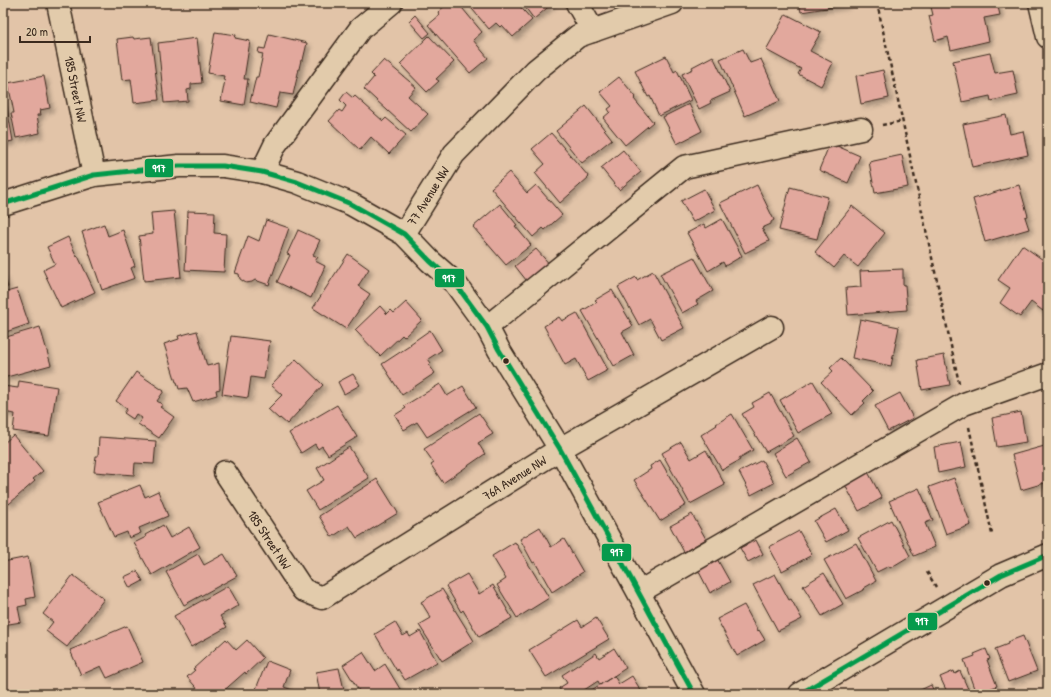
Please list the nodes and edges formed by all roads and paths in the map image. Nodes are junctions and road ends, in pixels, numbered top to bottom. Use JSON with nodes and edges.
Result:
{"nodes":[{"id":1,"x":58,"y":3,"type":"edge"},
{"id":2,"x":390,"y":3,"type":"edge"},
{"id":3,"x":577,"y":3,"type":"edge"},
{"id":4,"x":672,"y":3,"type":"edge"},
{"id":5,"x":877,"y":3,"type":"edge"},
{"id":6,"x":1040,"y":3,"type":"edge"},
{"id":7,"x":593,"y":31,"type":"junction"},
{"id":8,"x":1048,"y":37,"type":"edge"},
{"id":9,"x":861,"y":129,"type":"dead end"},
{"id":10,"x":262,"y":172,"type":"junction"},
{"id":11,"x":94,"y":175,"type":"junction"},
{"id":12,"x":3,"y":204,"type":"edge"},
{"id":13,"x":404,"y":234,"type":"junction"},
{"id":14,"x":487,"y":327,"type":"junction"},
{"id":15,"x":772,"y":327,"type":"dead end"},
{"id":16,"x":1048,"y":374,"type":"edge"},
{"id":17,"x":964,"y":404,"type":"junction"},
{"id":18,"x":560,"y":449,"type":"junction"},
{"id":19,"x":225,"y":472,"type":"dead end"},
{"id":20,"x":992,"y":534,"type":"dead end"},
{"id":21,"x":1048,"y":555,"type":"edge"},
{"id":22,"x":639,"y":592,"type":"junction"},
{"id":23,"x":322,"y":598,"type":"joint"},
{"id":24,"x":694,"y":694,"type":"edge"},
{"id":25,"x":800,"y":694,"type":"edge"}],
"edges":[{"from":1,"to":11,"type":"street","name":"185 Street NW"},
{"from":2,"to":10,"type":"street"},
{"from":3,"to":7,"type":"street"},
{"from":4,"to":7,"type":"street","name":"77 Avenue NW"},
{"from":5,"to":17,"type":"path"},
{"from":6,"to":8,"type":"street"},
{"from":7,"to":13,"type":"street","name":"77 Avenue NW"},
{"from":9,"to":14,"type":"street"},
{"from":10,"to":11,"type":"street","name":"77 Avenue NW"},
{"from":10,"to":13,"type":"street","name":"77 Avenue NW"},
{"from":11,"to":12,"type":"street","name":"77 Avenue NW"},
{"from":13,"to":14,"type":"street"},
{"from":14,"to":18,"type":"street"},
{"from":15,"to":18,"type":"street","name":"76A Avenue NW"},
{"from":16,"to":17,"type":"street"},
{"from":17,"to":20,"type":"path"},
{"from":17,"to":22,"type":"street"},
{"from":18,"to":22,"type":"street"},
{"from":18,"to":23,"type":"street","name":"76A Avenue NW"},
{"from":19,"to":23,"type":"street","name":"185 Street NW"},
{"from":21,"to":25,"type":"street"},
{"from":22,"to":24,"type":"street"}]}
